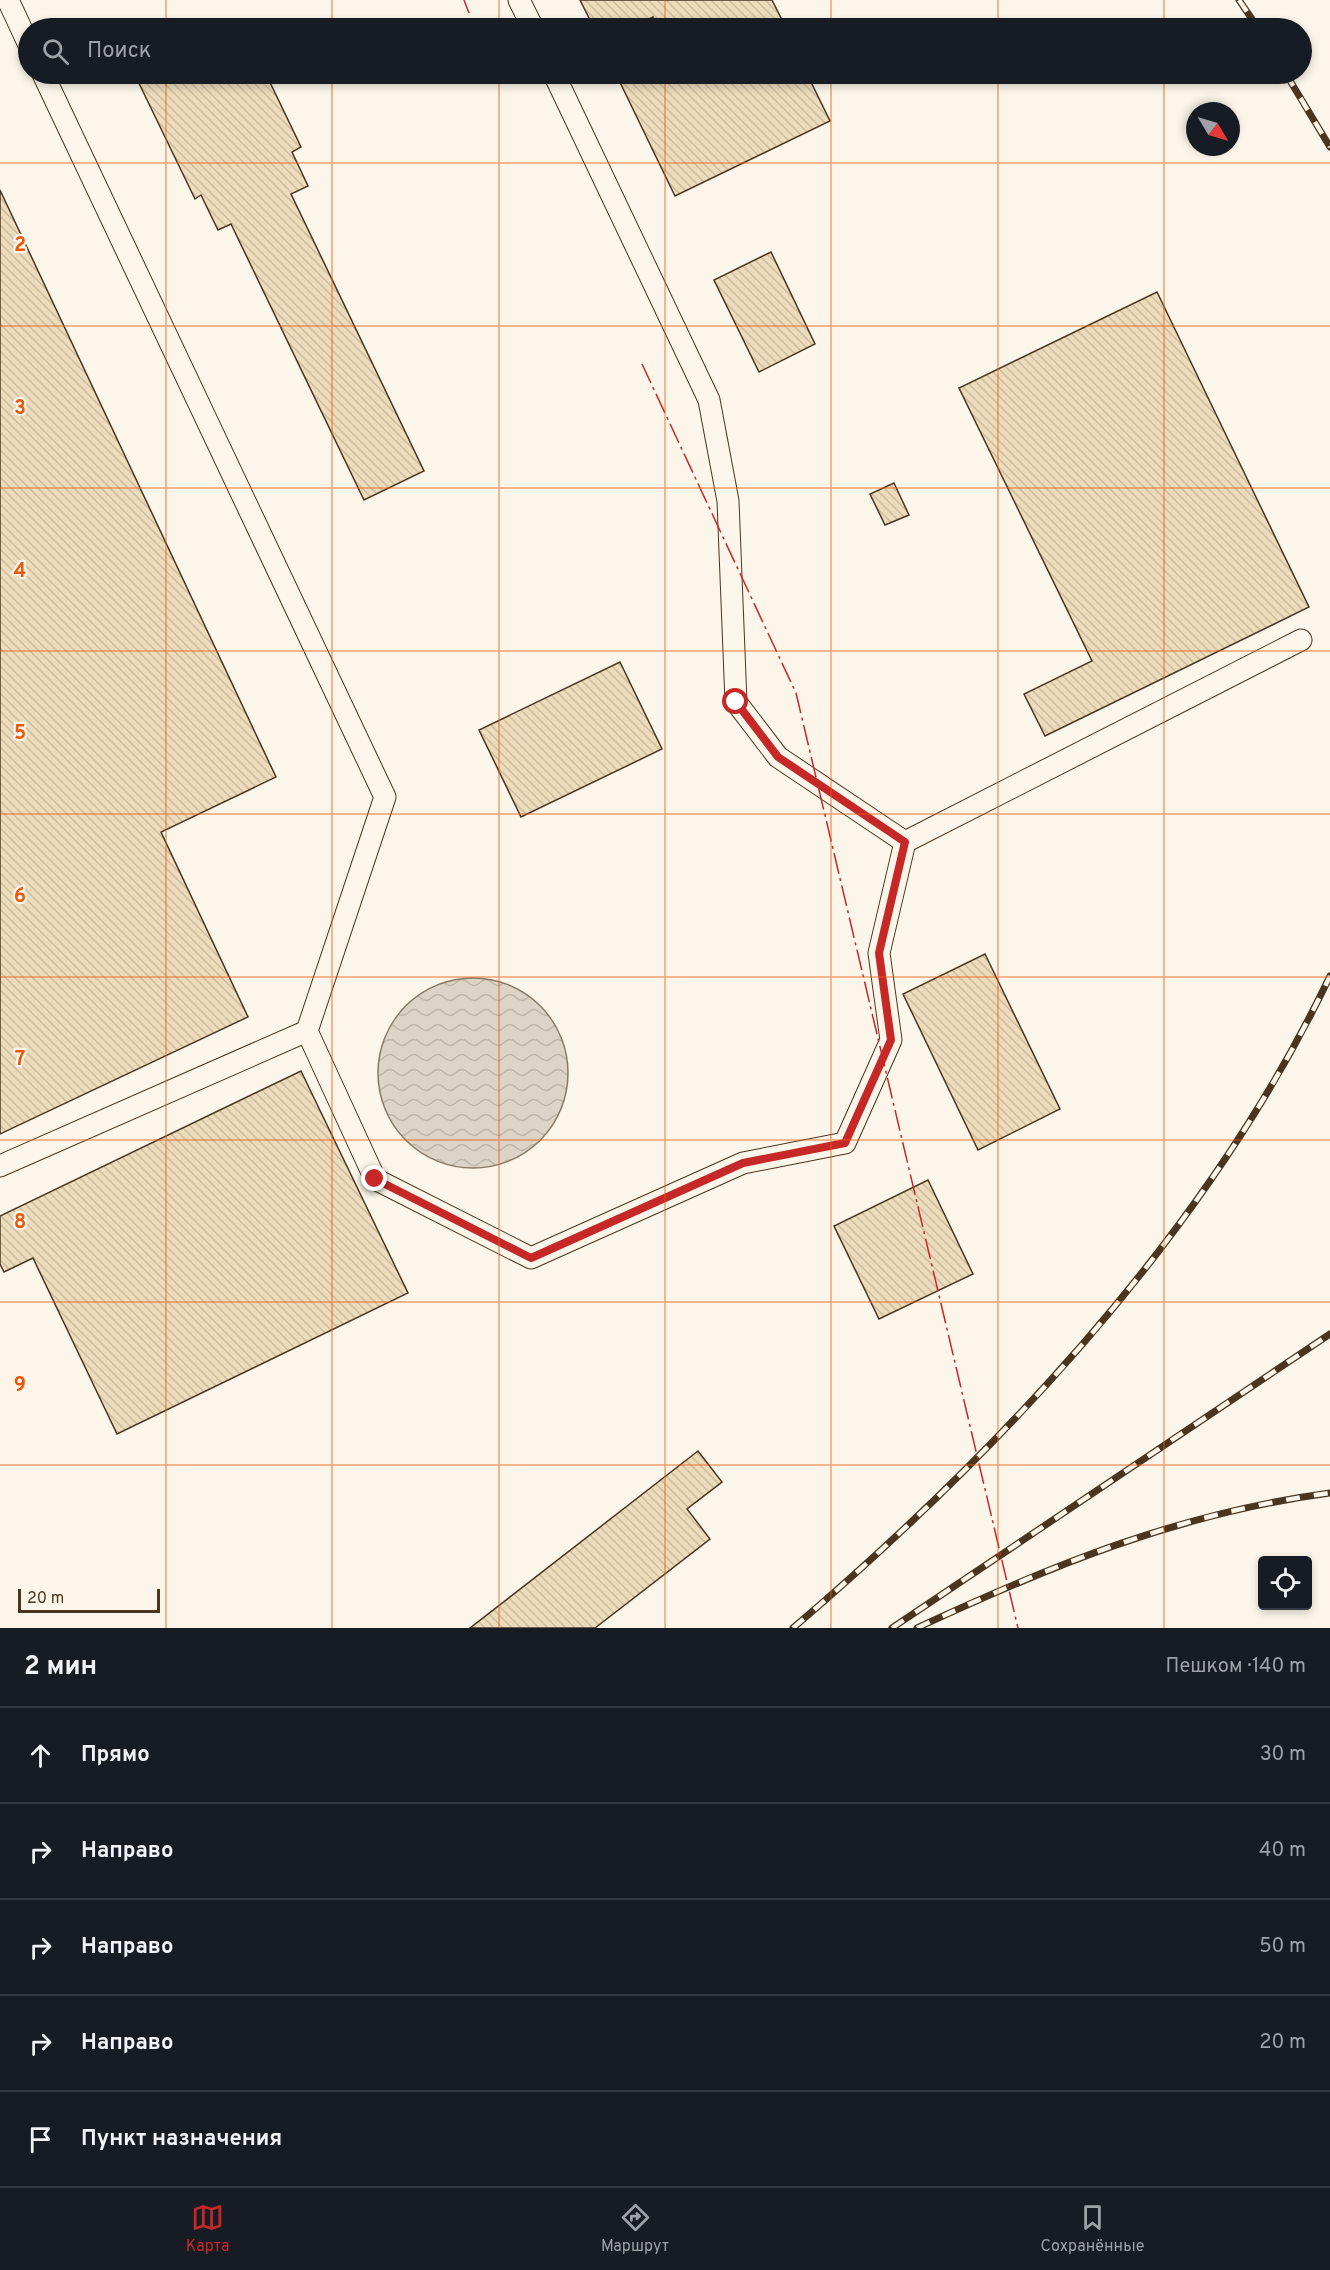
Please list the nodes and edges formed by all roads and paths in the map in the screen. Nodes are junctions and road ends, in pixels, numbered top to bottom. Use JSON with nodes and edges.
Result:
{"nodes":[{"id":1,"x":8,"y":0,"type":"edge"},
{"id":2,"x":519,"y":0,"type":"edge"},
{"id":3,"x":528,"y":18,"type":"edge"},
{"id":4,"x":18,"y":22,"type":"edge"},
{"id":5,"x":48,"y":84,"type":"edge"},
{"id":6,"x":559,"y":84,"type":"edge"},
{"id":7,"x":1301,"y":640,"type":"dead end"},
{"id":8,"x":905,"y":842,"type":"junction"},
{"id":9,"x":307,"y":1031,"type":"junction"},
{"id":10,"x":0,"y":1166,"type":"edge"}],
"edges":[{"from":1,"to":4,"type":"lane"},
{"from":2,"to":3,"type":"lane"},
{"from":5,"to":9,"type":"lane"},
{"from":6,"to":8,"type":"lane"},
{"from":7,"to":8,"type":"lane"},
{"from":8,"to":9,"type":"lane"},
{"from":9,"to":10,"type":"lane"}]}
